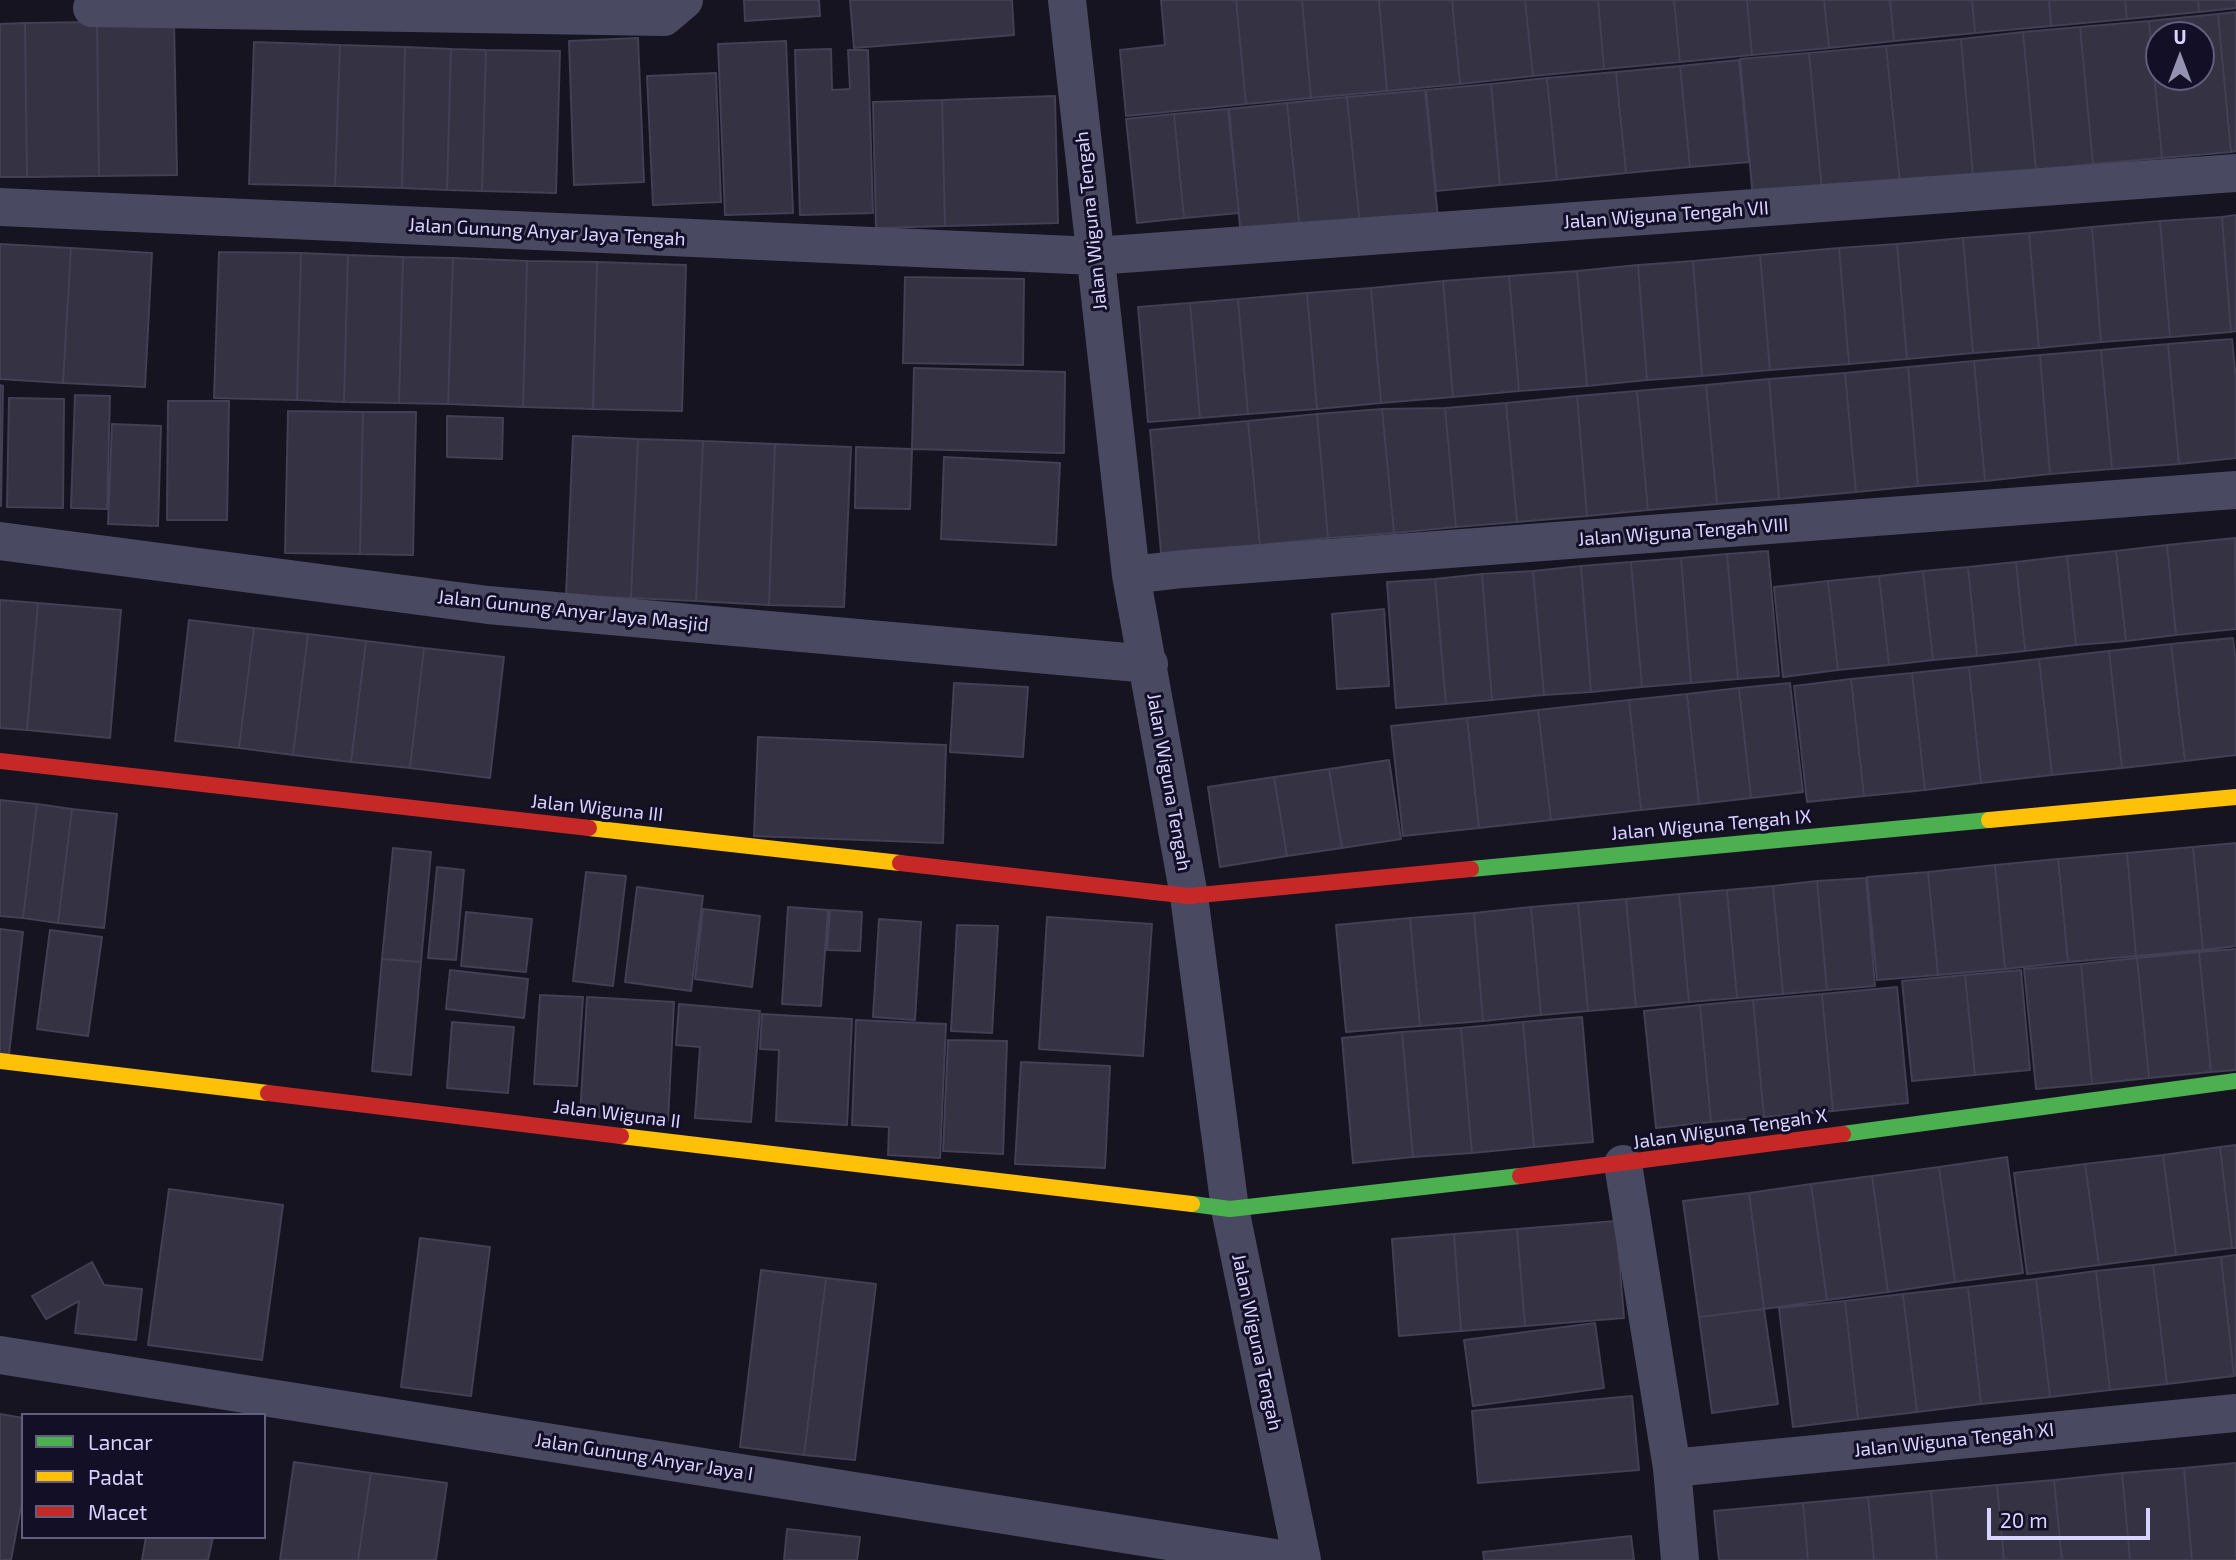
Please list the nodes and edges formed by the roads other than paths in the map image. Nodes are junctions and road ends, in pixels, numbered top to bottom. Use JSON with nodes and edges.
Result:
{"nodes":[{"id":1,"x":1067,"y":0,"type":"edge"},
{"id":2,"x":92,"y":8,"type":"dead end"},
{"id":3,"x":674,"y":9,"type":"edge"},
{"id":4,"x":2236,"y":173,"type":"edge"},
{"id":5,"x":0,"y":207,"type":"edge"},
{"id":6,"x":1095,"y":256,"type":"junction"},
{"id":7,"x":2236,"y":490,"type":"edge"},
{"id":8,"x":0,"y":541,"type":"edge"},
{"id":9,"x":1131,"y":575,"type":"junction"},
{"id":10,"x":1149,"y":664,"type":"junction"},
{"id":11,"x":0,"y":761,"type":"edge"},
{"id":12,"x":2236,"y":796,"type":"edge"},
{"id":13,"x":1189,"y":896,"type":"junction"},
{"id":14,"x":0,"y":1061,"type":"edge"},
{"id":15,"x":2236,"y":1081,"type":"edge"},
{"id":16,"x":1623,"y":1164,"type":"junction"},
{"id":17,"x":1230,"y":1209,"type":"junction"},
{"id":18,"x":0,"y":1355,"type":"edge"},
{"id":19,"x":2236,"y":1413,"type":"edge"},
{"id":20,"x":1672,"y":1468,"type":"junction"},
{"id":21,"x":1287,"y":1560,"type":"edge"},
{"id":22,"x":1302,"y":1560,"type":"edge"},
{"id":23,"x":1680,"y":1560,"type":"edge"}],
"edges":[{"from":1,"to":6,"type":"street","name":"Jalan Wiguna Tengah"},
{"from":2,"to":3,"type":"street"},
{"from":4,"to":6,"type":"street","name":"Jalan Wiguna Tengah VII"},
{"from":5,"to":6,"type":"street","name":"Jalan Gunung Anyar Jaya Tengah"},
{"from":6,"to":9,"type":"street","name":"Jalan Wiguna Tengah"},
{"from":7,"to":9,"type":"street","name":"Jalan Wiguna Tengah VIII"},
{"from":8,"to":10,"type":"street","name":"Jalan Gunung Anyar Jaya Masjid"},
{"from":9,"to":10,"type":"street","name":"Jalan Wiguna Tengah"},
{"from":10,"to":13,"type":"street","name":"Jalan Wiguna Tengah"},
{"from":11,"to":13,"type":"street","name":"Jalan Wiguna III"},
{"from":12,"to":13,"type":"street","name":"Jalan Wiguna Tengah IX"},
{"from":13,"to":17,"type":"street","name":"Jalan Wiguna Tengah"},
{"from":14,"to":17,"type":"street","name":"Jalan Wiguna II"},
{"from":15,"to":16,"type":"street","name":"Jalan Wiguna Tengah X"},
{"from":16,"to":17,"type":"street","name":"Jalan Wiguna Tengah X"},
{"from":16,"to":20,"type":"street"},
{"from":17,"to":22,"type":"street","name":"Jalan Wiguna Tengah"},
{"from":18,"to":21,"type":"street","name":"Jalan Gunung Anyar Jaya I"},
{"from":19,"to":20,"type":"street","name":"Jalan Wiguna Tengah XI"},
{"from":20,"to":23,"type":"street"}]}
